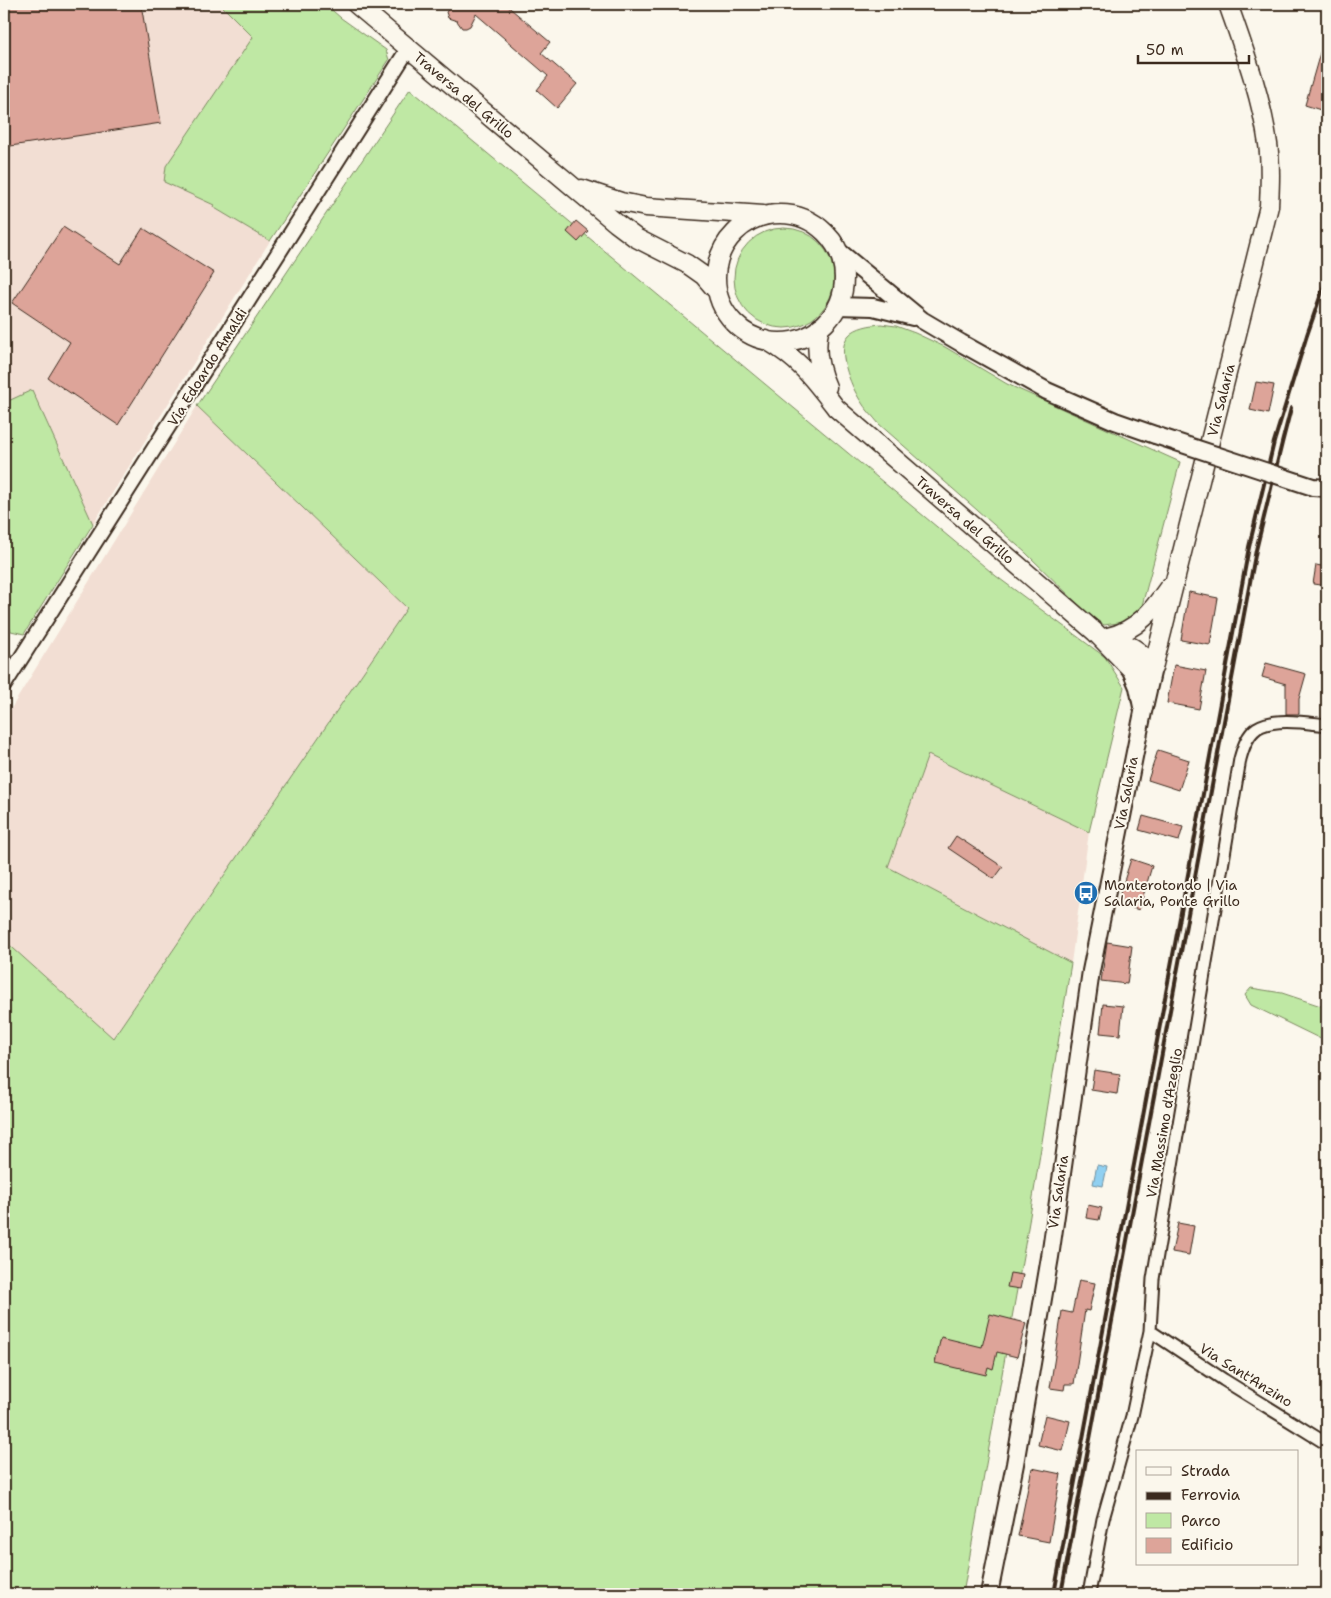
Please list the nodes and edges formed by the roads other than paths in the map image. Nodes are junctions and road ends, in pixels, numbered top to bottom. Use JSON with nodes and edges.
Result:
{"nodes":[{"id":1,"x":356,"y":4,"type":"edge"},
{"id":2,"x":1228,"y":4,"type":"edge"},
{"id":3,"x":408,"y":49,"type":"junction"},
{"id":4,"x":572,"y":186,"type":"junction"},
{"id":5,"x":764,"y":215,"type":"junction"},
{"id":6,"x":838,"y":250,"type":"junction"},
{"id":7,"x":717,"y":291,"type":"junction"},
{"id":8,"x":837,"y":306,"type":"junction"},
{"id":9,"x":922,"y":320,"type":"junction"},
{"id":10,"x":820,"y":327,"type":"junction"},
{"id":11,"x":766,"y":340,"type":"junction"},
{"id":12,"x":836,"y":408,"type":"junction"},
{"id":13,"x":1323,"y":489,"type":"edge"},
{"id":14,"x":1175,"y":578,"type":"junction"},
{"id":15,"x":1101,"y":635,"type":"junction"},
{"id":16,"x":4,"y":650,"type":"edge"},
{"id":17,"x":1130,"y":668,"type":"junction"},
{"id":18,"x":1154,"y":668,"type":"junction"},
{"id":19,"x":13,"y":671,"type":"junction"},
{"id":20,"x":4,"y":685,"type":"edge"},
{"id":21,"x":1143,"y":712,"type":"junction"},
{"id":22,"x":1327,"y":721,"type":"edge"},
{"id":23,"x":1150,"y":1331,"type":"junction"},
{"id":24,"x":1327,"y":1444,"type":"edge"},
{"id":25,"x":989,"y":1594,"type":"edge"},
{"id":26,"x":1089,"y":1594,"type":"edge"}],
"edges":[{"from":1,"to":3,"type":"main road","name":"Traversa del Grillo"},
{"from":2,"to":14,"type":"main road","name":"Via Salaria"},
{"from":3,"to":4,"type":"main road","name":"Traversa del Grillo"},
{"from":3,"to":19,"type":"street","name":"Via Edoardo Amaldi"},
{"from":4,"to":5,"type":"main road","name":"Traversa del Grillo"},
{"from":4,"to":7,"type":"main road","name":"Traversa del Grillo"},
{"from":5,"to":6,"type":"main road"},
{"from":5,"to":7,"type":"main road"},
{"from":6,"to":8,"type":"main road"},
{"from":6,"to":9,"type":"main road"},
{"from":7,"to":11,"type":"main road"},
{"from":8,"to":9,"type":"main road"},
{"from":8,"to":10,"type":"main road"},
{"from":9,"to":13,"type":"main road","bridge":true},
{"from":10,"to":11,"type":"main road"},
{"from":10,"to":12,"type":"main road","name":"Traversa del Grillo"},
{"from":11,"to":12,"type":"main road","name":"Traversa del Grillo"},
{"from":12,"to":15,"type":"main road","name":"Traversa del Grillo"},
{"from":14,"to":15,"type":"main road"},
{"from":14,"to":18,"type":"main road","name":"Via Salaria"},
{"from":15,"to":17,"type":"main road","name":"Traversa del Grillo"},
{"from":15,"to":18,"type":"main road"},
{"from":16,"to":19,"type":"lane"},
{"from":17,"to":18,"type":"main road"},
{"from":17,"to":21,"type":"main road"},
{"from":18,"to":21,"type":"main road","name":"Via Salaria"},
{"from":19,"to":20,"type":"street","name":"Via Edoardo Amaldi"},
{"from":21,"to":25,"type":"main road","name":"Via Salaria"},
{"from":22,"to":23,"type":"street","name":"Via Massimo d'Azeglio"},
{"from":23,"to":24,"type":"street","name":"Via Sant'Anzino"},
{"from":23,"to":26,"type":"street","name":"Via Massimo d'Azeglio"}]}
